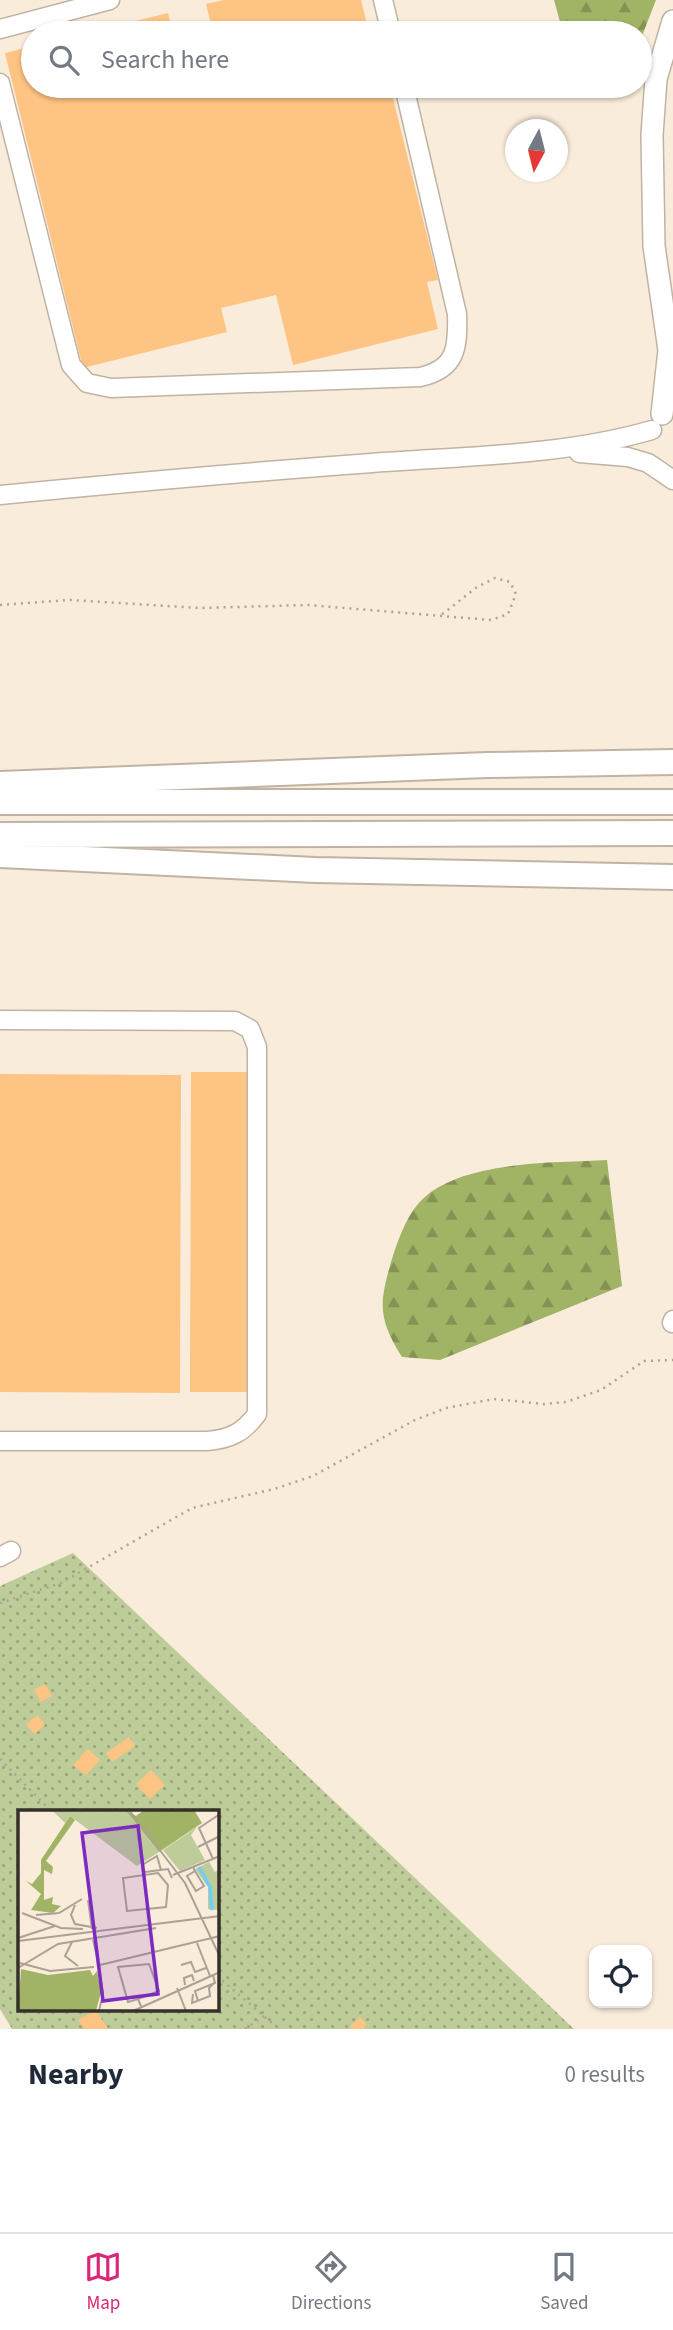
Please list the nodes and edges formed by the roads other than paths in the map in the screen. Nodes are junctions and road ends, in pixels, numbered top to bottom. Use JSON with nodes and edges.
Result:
{"nodes":[{"id":1,"x":110,"y":0,"type":"edge"},
{"id":2,"x":383,"y":0,"type":"edge"},
{"id":3,"x":30,"y":21,"type":"edge"},
{"id":4,"x":388,"y":21,"type":"edge"},
{"id":5,"x":673,"y":21,"type":"edge"},
{"id":6,"x":21,"y":23,"type":"edge"},
{"id":7,"x":0,"y":29,"type":"edge"},
{"id":8,"x":0,"y":83,"type":"edge"},
{"id":9,"x":407,"y":98,"type":"edge"},
{"id":10,"x":671,"y":355,"type":"edge"},
{"id":11,"x":662,"y":417,"type":"edge"},
{"id":12,"x":513,"y":453,"type":"junction"},
{"id":13,"x":669,"y":479,"type":"edge"},
{"id":14,"x":0,"y":495,"type":"edge"},
{"id":15,"x":673,"y":762,"type":"edge"},
{"id":16,"x":0,"y":784,"type":"edge"},
{"id":17,"x":0,"y":802,"type":"edge"},
{"id":18,"x":673,"y":802,"type":"edge"},
{"id":19,"x":673,"y":833,"type":"edge"},
{"id":20,"x":0,"y":835,"type":"edge"},
{"id":21,"x":0,"y":855,"type":"edge"},
{"id":22,"x":673,"y":879,"type":"edge"},
{"id":23,"x":0,"y":1020,"type":"edge"},
{"id":24,"x":0,"y":1441,"type":"edge"}],
"edges":[{"from":1,"to":3,"type":"street"},
{"from":2,"to":4,"type":"street"},
{"from":5,"to":10,"type":"main road"},
{"from":6,"to":7,"type":"street"},
{"from":8,"to":9,"type":"street"},
{"from":10,"to":11,"type":"main road"},
{"from":11,"to":12,"type":"street"},
{"from":11,"to":13,"type":"street"},
{"from":12,"to":13,"type":"street"},
{"from":12,"to":14,"type":"street"},
{"from":15,"to":16,"type":"highway"},
{"from":17,"to":18,"type":"highway"},
{"from":19,"to":20,"type":"highway"},
{"from":21,"to":22,"type":"highway"},
{"from":23,"to":24,"type":"street"}]}
